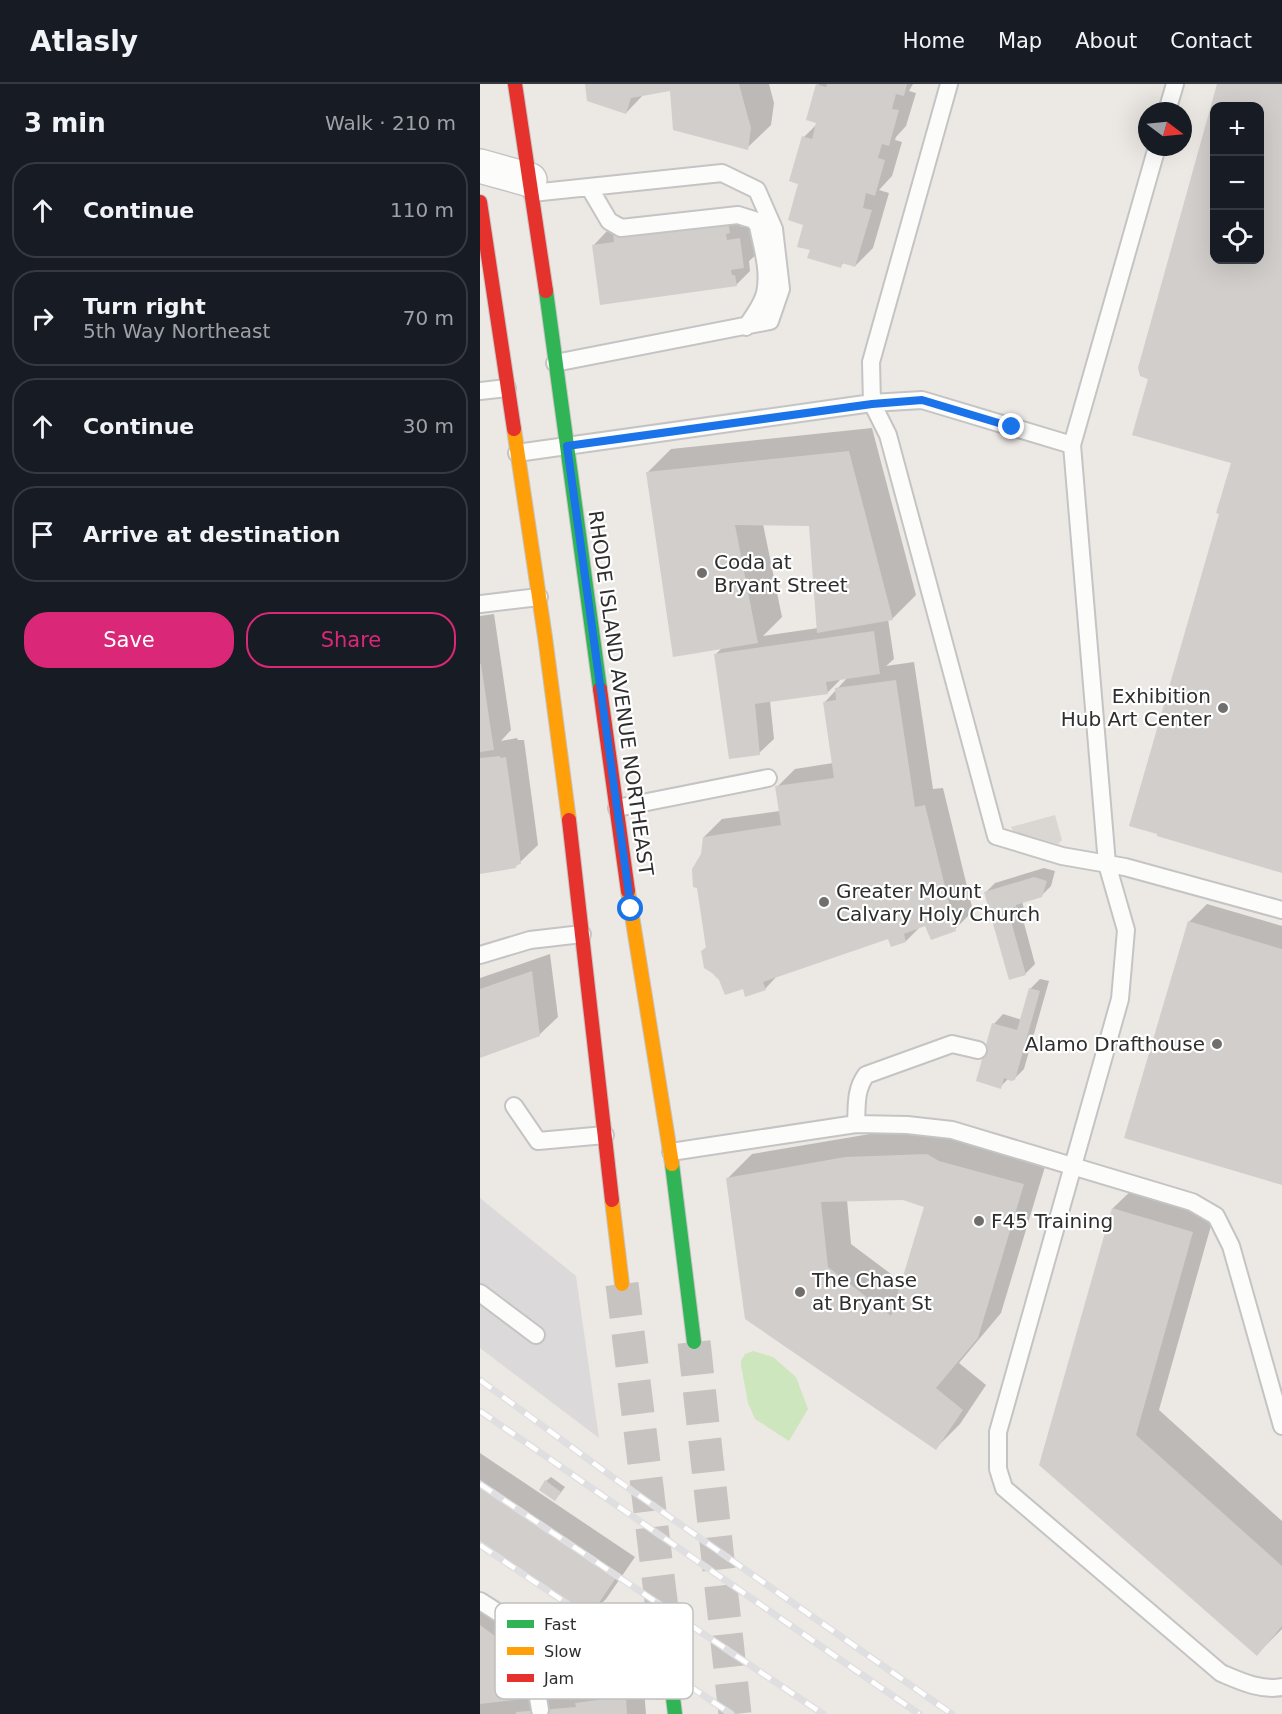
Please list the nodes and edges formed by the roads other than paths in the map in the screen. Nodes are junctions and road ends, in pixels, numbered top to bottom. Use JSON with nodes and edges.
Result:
{"nodes":[{"id":1,"x":515,"y":84,"type":"edge"},
{"id":2,"x":949,"y":84,"type":"edge"},
{"id":3,"x":1175,"y":84,"type":"edge"},
{"id":4,"x":1170,"y":102,"type":"edge"},
{"id":5,"x":1154,"y":156,"type":"edge"},
{"id":6,"x":480,"y":166,"type":"edge"},
{"id":7,"x":531,"y":187,"type":"junction"},
{"id":8,"x":589,"y":187,"type":"junction"},
{"id":9,"x":480,"y":202,"type":"edge"},
{"id":10,"x":746,"y":327,"type":"junction"},
{"id":11,"x":555,"y":363,"type":"junction"},
{"id":12,"x":507,"y":388,"type":"junction"},
{"id":13,"x":480,"y":391,"type":"edge"},
{"id":14,"x":872,"y":404,"type":"junction"},
{"id":15,"x":1072,"y":445,"type":"junction"},
{"id":16,"x":567,"y":446,"type":"junction"},
{"id":17,"x":517,"y":453,"type":"junction"},
{"id":18,"x":539,"y":597,"type":"junction"},
{"id":19,"x":480,"y":604,"type":"edge"},
{"id":20,"x":768,"y":778,"type":"dead end"},
{"id":21,"x":617,"y":808,"type":"junction"},
{"id":22,"x":1107,"y":864,"type":"junction"},
{"id":23,"x":1282,"y":910,"type":"edge"},
{"id":24,"x":582,"y":934,"type":"junction"},
{"id":25,"x":480,"y":955,"type":"edge"},
{"id":26,"x":978,"y":1050,"type":"dead end"},
{"id":27,"x":514,"y":1106,"type":"dead end"},
{"id":28,"x":856,"y":1124,"type":"junction"},
{"id":29,"x":605,"y":1135,"type":"junction"},
{"id":30,"x":671,"y":1152,"type":"junction"},
{"id":31,"x":1073,"y":1166,"type":"junction"},
{"id":32,"x":622,"y":1284,"type":"tunnel mouth"},
{"id":33,"x":480,"y":1293,"type":"edge"},
{"id":34,"x":536,"y":1335,"type":"dead end"},
{"id":35,"x":694,"y":1342,"type":"tunnel mouth"},
{"id":36,"x":1282,"y":1426,"type":"edge"},
{"id":37,"x":480,"y":1601,"type":"edge"},
{"id":38,"x":495,"y":1611,"type":"edge"},
{"id":39,"x":1282,"y":1687,"type":"edge"},
{"id":40,"x":538,"y":1699,"type":"edge"},
{"id":41,"x":673,"y":1699,"type":"tunnel mouth"},
{"id":42,"x":540,"y":1710,"type":"dead end"},
{"id":43,"x":675,"y":1714,"type":"edge"}],
"edges":[{"from":1,"to":7,"type":"main road","name":"RHODE ISLAND AVENUE NORTHEAST"},
{"from":2,"to":14,"type":"lane"},
{"from":3,"to":4,"type":"lane"},
{"from":5,"to":15,"type":"lane"},
{"from":6,"to":7,"type":"street"},
{"from":7,"to":8,"type":"lane"},
{"from":7,"to":11,"type":"main road","name":"RHODE ISLAND AVENUE NORTHEAST"},
{"from":8,"to":10,"type":"lane"},
{"from":8,"to":10,"type":"lane"},
{"from":9,"to":12,"type":"main road"},
{"from":10,"to":11,"type":"lane"},
{"from":11,"to":16,"type":"main road","name":"RHODE ISLAND AVENUE NORTHEAST"},
{"from":12,"to":13,"type":"lane"},
{"from":12,"to":17,"type":"main road"},
{"from":14,"to":15,"type":"lane"},
{"from":14,"to":16,"type":"lane"},
{"from":14,"to":22,"type":"lane"},
{"from":15,"to":22,"type":"lane"},
{"from":16,"to":17,"type":"lane"},
{"from":16,"to":21,"type":"main road","name":"RHODE ISLAND AVENUE NORTHEAST"},
{"from":17,"to":18,"type":"main road"},
{"from":18,"to":19,"type":"lane"},
{"from":18,"to":24,"type":"main road"},
{"from":20,"to":21,"type":"lane"},
{"from":21,"to":30,"type":"main road","name":"RHODE ISLAND AVENUE NORTHEAST"},
{"from":22,"to":23,"type":"lane"},
{"from":22,"to":31,"type":"lane"},
{"from":24,"to":25,"type":"lane"},
{"from":24,"to":29,"type":"main road"},
{"from":26,"to":28,"type":"lane"},
{"from":27,"to":29,"type":"lane"},
{"from":28,"to":30,"type":"lane"},
{"from":28,"to":31,"type":"lane"},
{"from":29,"to":32,"type":"main road"},
{"from":30,"to":35,"type":"main road","name":"RHODE ISLAND AVENUE NORTHEAST"},
{"from":31,"to":36,"type":"lane"},
{"from":31,"to":39,"type":"lane"},
{"from":33,"to":34,"type":"lane"},
{"from":37,"to":38,"type":"lane"},
{"from":40,"to":42,"type":"lane"},
{"from":41,"to":43,"type":"main road"}]}
